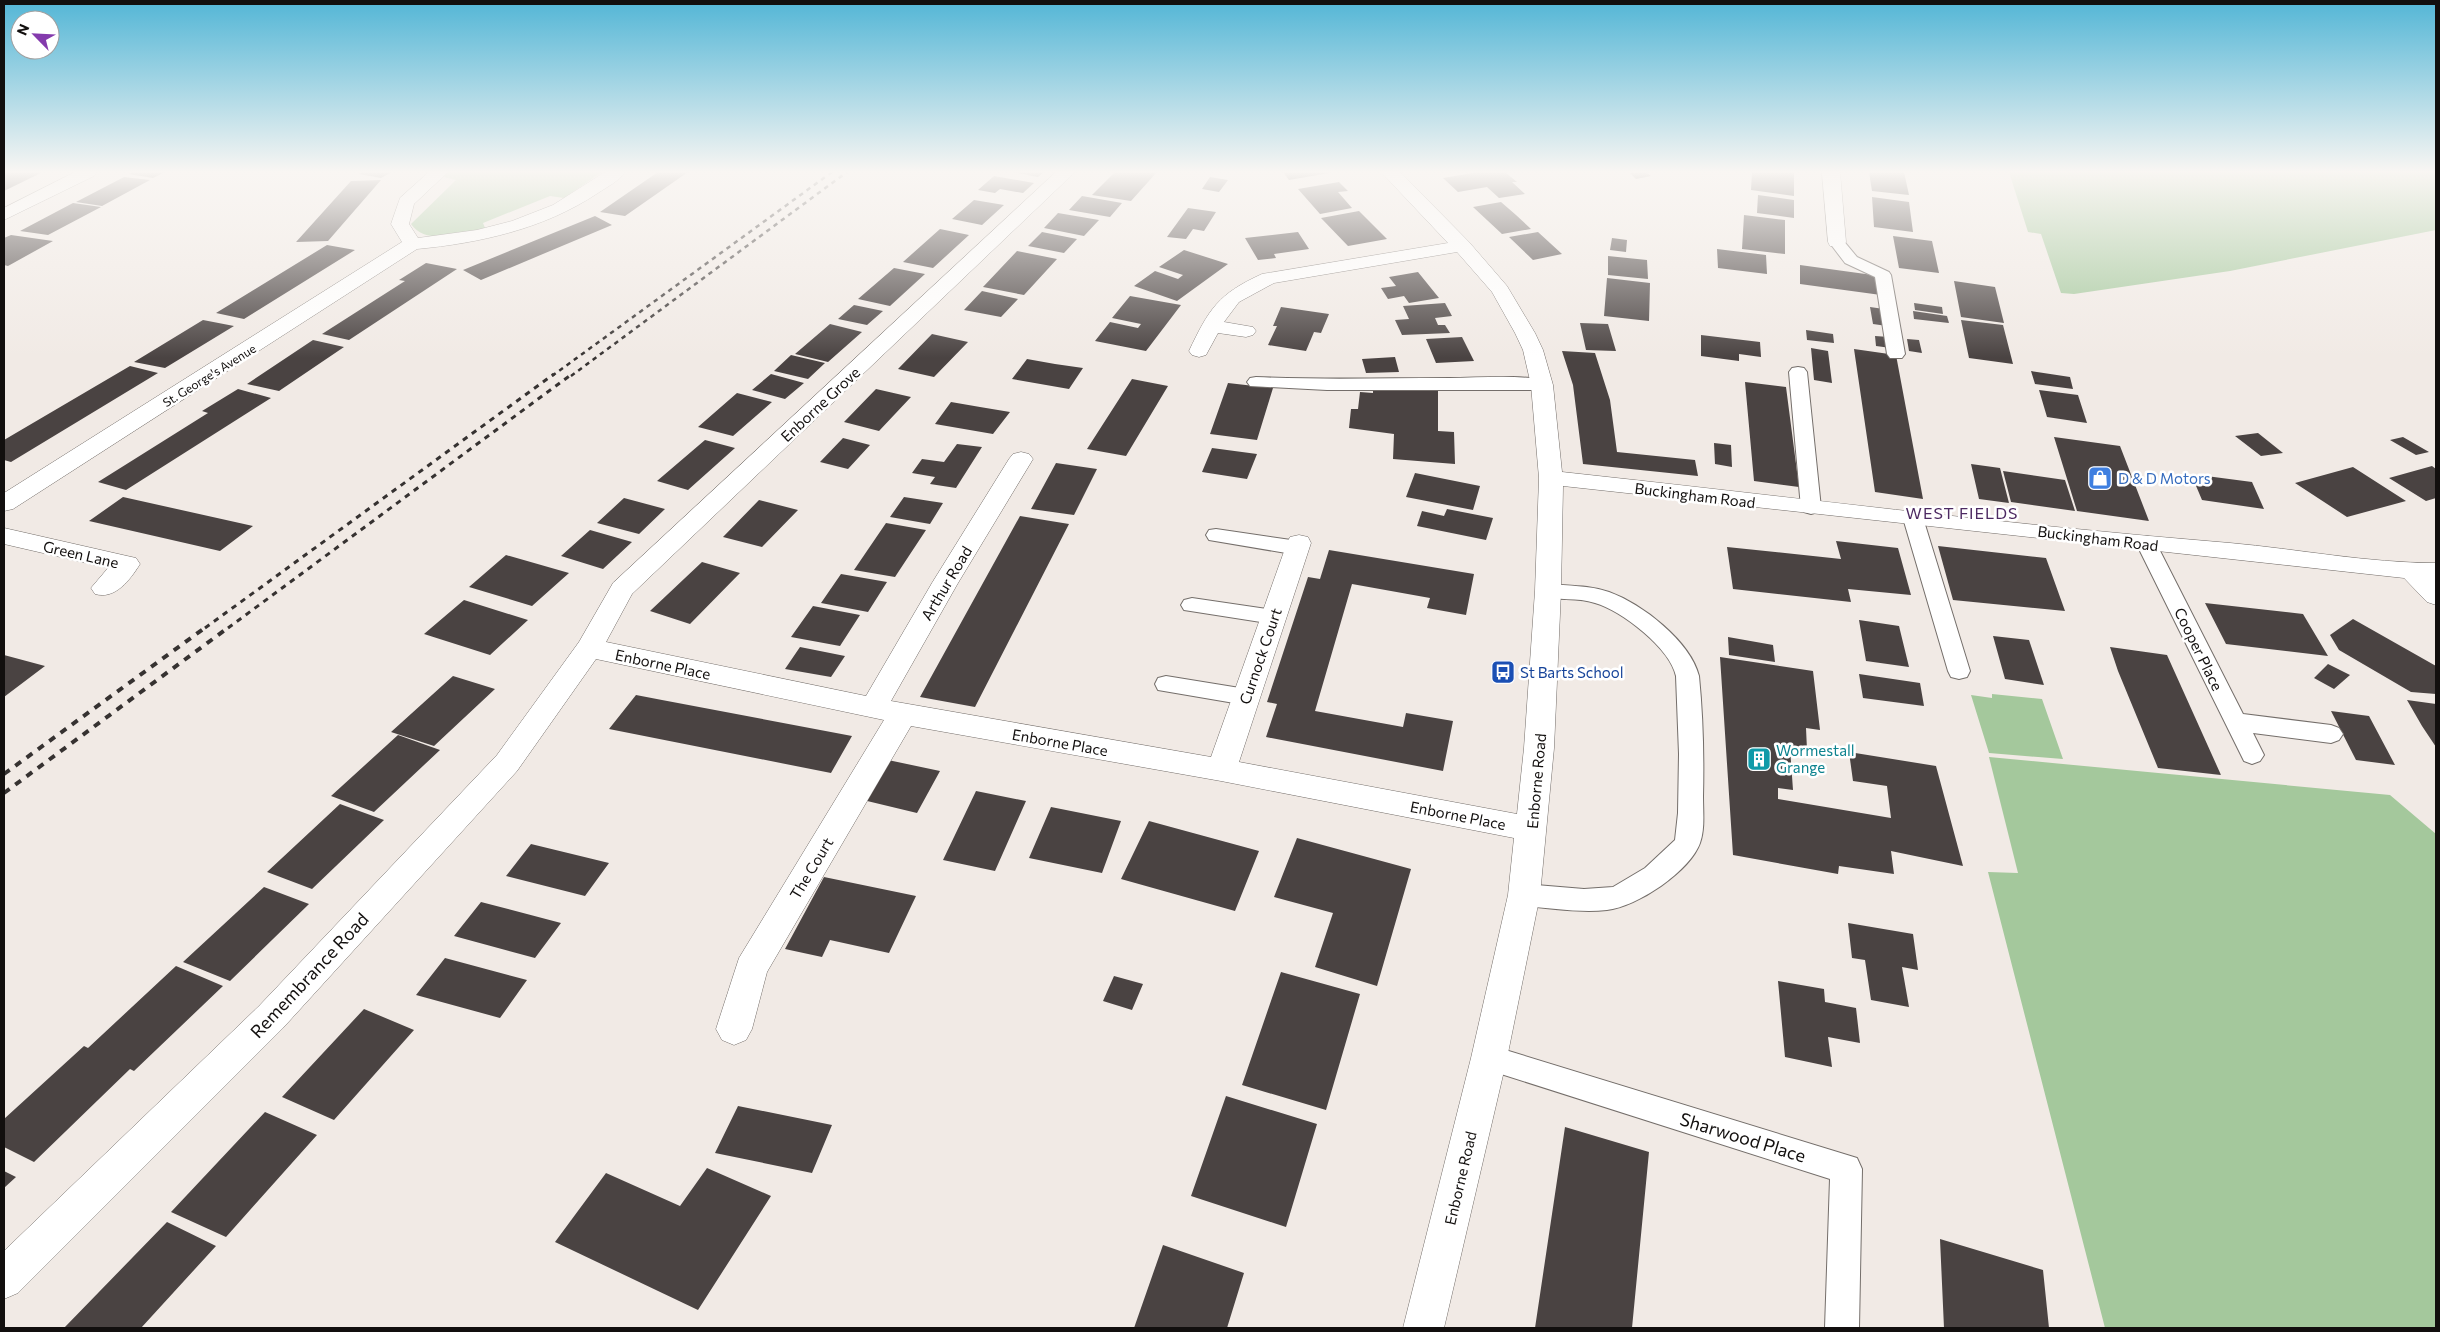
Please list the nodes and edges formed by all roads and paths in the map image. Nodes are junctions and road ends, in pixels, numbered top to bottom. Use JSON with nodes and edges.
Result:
{"nodes":[{"id":1,"x":406,"y":234,"type":"edge"},
{"id":2,"x":481,"y":234,"type":"edge"},
{"id":3,"x":1000,"y":234,"type":"edge"},
{"id":4,"x":1450,"y":234,"type":"edge"},
{"id":5,"x":1836,"y":234,"type":"edge"},
{"id":6,"x":1837,"y":242,"type":"joint"},
{"id":7,"x":412,"y":244,"type":"junction"},
{"id":8,"x":1462,"y":246,"type":"junction"},
{"id":9,"x":1210,"y":326,"type":"junction"},
{"id":10,"x":1246,"y":331,"type":"dead end"},
{"id":11,"x":1199,"y":351,"type":"dead end"},
{"id":12,"x":1896,"y":354,"type":"dead end"},
{"id":13,"x":1798,"y":372,"type":"dead end"},
{"id":14,"x":1256,"y":382,"type":"dead end"},
{"id":15,"x":1542,"y":385,"type":"junction"},
{"id":16,"x":1021,"y":460,"type":"dead end"},
{"id":17,"x":1551,"y":478,"type":"junction"},
{"id":18,"x":4,"y":504,"type":"edge"},
{"id":19,"x":1811,"y":508,"type":"junction"},
{"id":20,"x":1913,"y":518,"type":"junction"},
{"id":21,"x":1216,"y":535,"type":"dead end"},
{"id":22,"x":4,"y":536,"type":"edge"},
{"id":23,"x":2146,"y":543,"type":"junction"},
{"id":24,"x":1298,"y":546,"type":"joint"},
{"id":25,"x":2411,"y":571,"type":"junction"},
{"id":26,"x":2436,"y":571,"type":"edge"},
{"id":27,"x":104,"y":588,"type":"dead end"},
{"id":28,"x":1548,"y":591,"type":"junction"},
{"id":29,"x":2436,"y":596,"type":"edge"},
{"id":30,"x":1192,"y":605,"type":"dead end"},
{"id":31,"x":1274,"y":617,"type":"junction"},
{"id":32,"x":590,"y":648,"type":"junction"},
{"id":33,"x":1959,"y":671,"type":"dead end"},
{"id":34,"x":1166,"y":684,"type":"dead end"},
{"id":35,"x":1246,"y":697,"type":"junction"},
{"id":36,"x":888,"y":711,"type":"junction"},
{"id":37,"x":2236,"y":722,"type":"junction"},
{"id":38,"x":2331,"y":734,"type":"dead end"},
{"id":39,"x":2252,"y":755,"type":"dead end"},
{"id":40,"x":1221,"y":770,"type":"junction"},
{"id":41,"x":1532,"y":829,"type":"junction"},
{"id":42,"x":1524,"y":895,"type":"junction"},
{"id":43,"x":734,"y":1029,"type":"dead end"},
{"id":44,"x":1489,"y":1058,"type":"junction"},
{"id":45,"x":4,"y":1279,"type":"edge"},
{"id":46,"x":1424,"y":1328,"type":"edge"},
{"id":47,"x":1842,"y":1328,"type":"edge"}],
"edges":[{"from":1,"to":7,"type":"street"},
{"from":2,"to":7,"type":"street","name":"St. George's Avenue"},
{"from":3,"to":32,"type":"street","name":"Enborne Grove"},
{"from":4,"to":8,"type":"street","name":"Enborne Road"},
{"from":5,"to":6,"type":"street"},
{"from":6,"to":12,"type":"lane"},
{"from":7,"to":18,"type":"street","name":"St. George's Avenue"},
{"from":8,"to":9,"type":"street"},
{"from":8,"to":15,"type":"street","name":"Enborne Road"},
{"from":9,"to":10,"type":"street"},
{"from":9,"to":11,"type":"street"},
{"from":13,"to":19,"type":"lane"},
{"from":14,"to":15,"type":"lane"},
{"from":15,"to":17,"type":"street","name":"Enborne Road"},
{"from":16,"to":36,"type":"street","name":"Arthur Road"},
{"from":17,"to":19,"type":"street","name":"Buckingham Road"},
{"from":17,"to":28,"type":"street","name":"Enborne Road"},
{"from":19,"to":20,"type":"street","name":"Buckingham Road"},
{"from":20,"to":23,"type":"street","name":"Buckingham Road"},
{"from":20,"to":33,"type":"lane"},
{"from":21,"to":24,"type":"lane"},
{"from":22,"to":27,"type":"street","name":"Green Lane"},
{"from":23,"to":25,"type":"street","name":"Buckingham Road"},
{"from":23,"to":37,"type":"lane","name":"Cooper Place"},
{"from":24,"to":31,"type":"street","name":"Curnock Court"},
{"from":25,"to":26,"type":"street","name":"Buckingham Road"},
{"from":25,"to":29,"type":"street"},
{"from":28,"to":41,"type":"street","name":"Enborne Road"},
{"from":28,"to":42,"type":"lane"},
{"from":30,"to":31,"type":"lane"},
{"from":31,"to":35,"type":"street","name":"Curnock Court"},
{"from":32,"to":36,"type":"street","name":"Enborne Place"},
{"from":32,"to":45,"type":"street","name":"Remembrance Road"},
{"from":34,"to":35,"type":"lane"},
{"from":35,"to":40,"type":"street","name":"Curnock Court"},
{"from":36,"to":40,"type":"street","name":"Enborne Place"},
{"from":36,"to":43,"type":"street","name":"The Court"},
{"from":37,"to":38,"type":"lane"},
{"from":37,"to":39,"type":"lane","name":"Cooper Place"},
{"from":40,"to":41,"type":"street","name":"Enborne Place"},
{"from":41,"to":42,"type":"street","name":"Enborne Road"},
{"from":42,"to":44,"type":"street","name":"Enborne Road"},
{"from":44,"to":46,"type":"street","name":"Enborne Road"},
{"from":44,"to":47,"type":"lane","name":"Sharwood Place"}]}
